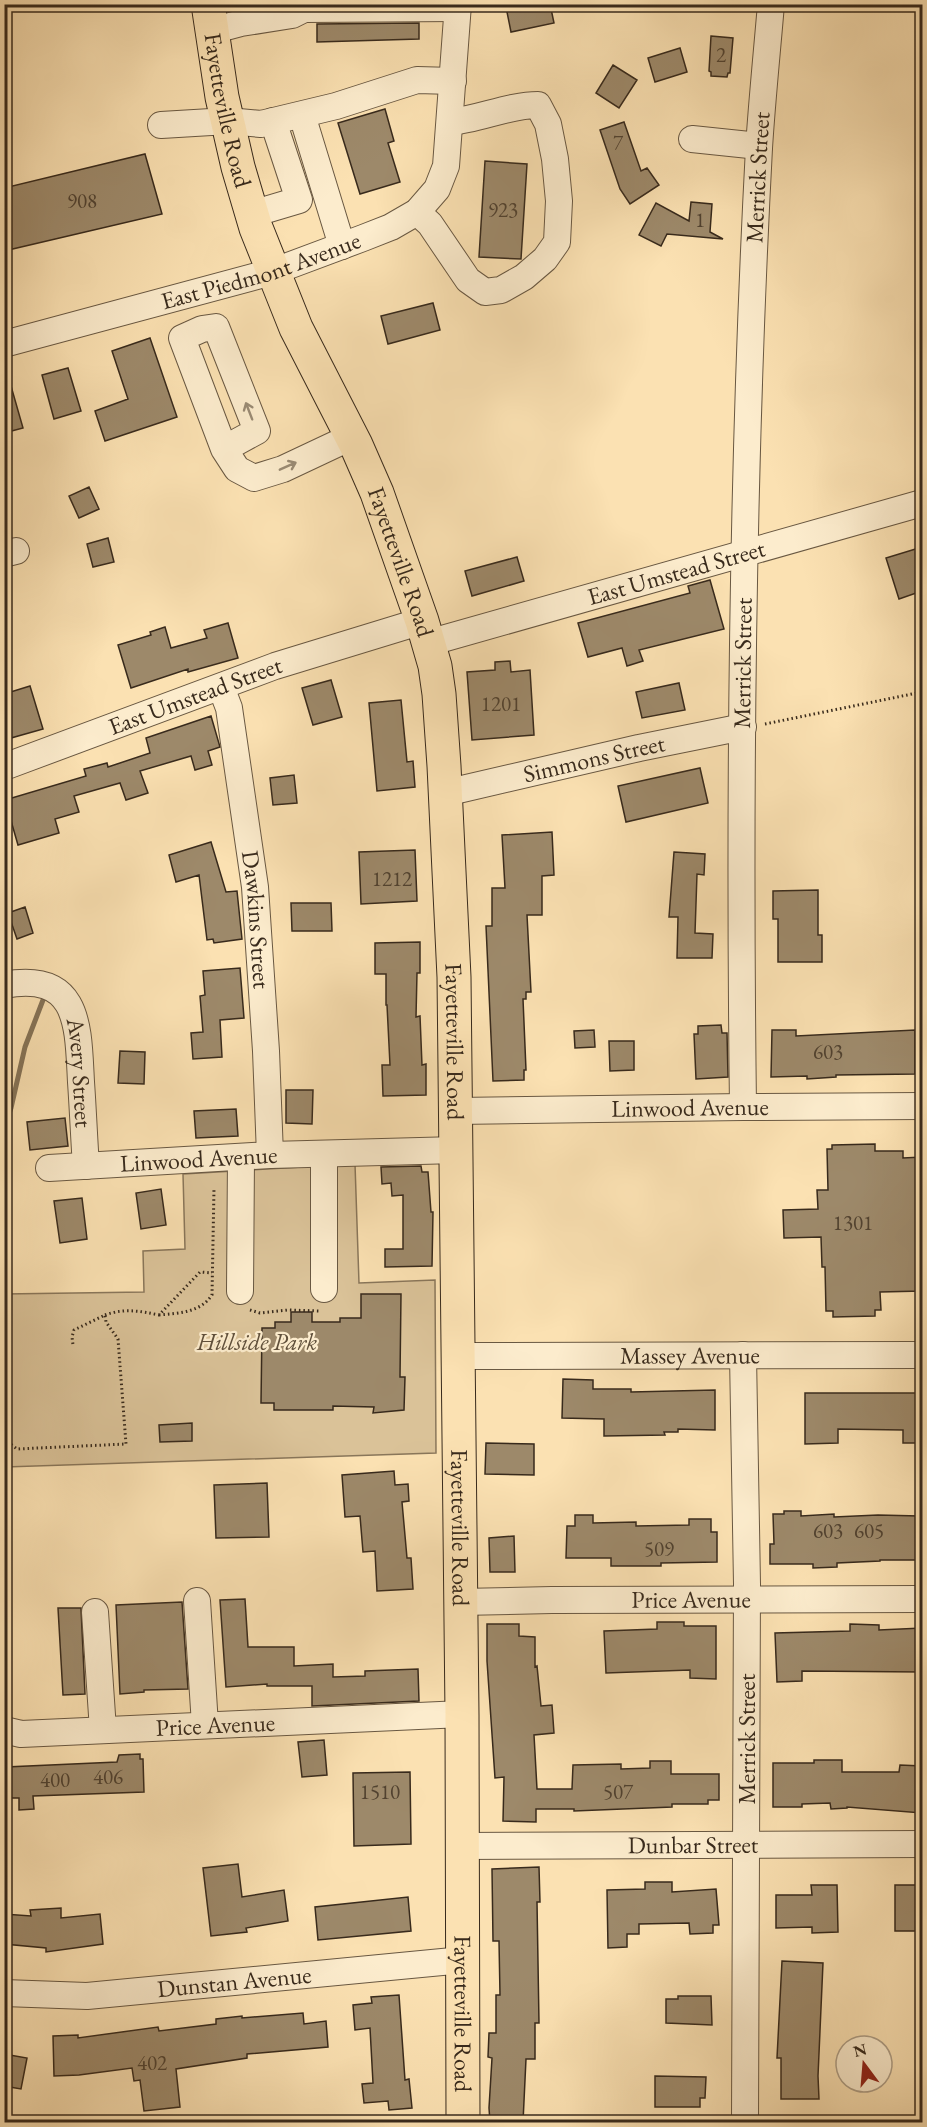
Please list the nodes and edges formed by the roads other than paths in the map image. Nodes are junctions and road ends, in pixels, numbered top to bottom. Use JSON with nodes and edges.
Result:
{"nodes":[{"id":1,"x":771,"y":4,"type":"edge"},
{"id":2,"x":458,"y":6,"type":"edge"},
{"id":3,"x":209,"y":18,"type":"edge"},
{"id":4,"x":453,"y":81,"type":"junction"},
{"id":5,"x":308,"y":113,"type":"junction"},
{"id":6,"x":228,"y":121,"type":"junction"},
{"id":7,"x":273,"y":121,"type":"junction"},
{"id":8,"x":450,"y":122,"type":"junction"},
{"id":9,"x":161,"y":125,"type":"dead end"},
{"id":10,"x":692,"y":139,"type":"dead end"},
{"id":11,"x":759,"y":146,"type":"junction"},
{"id":12,"x":314,"y":205,"type":"junction"},
{"id":13,"x":417,"y":212,"type":"junction"},
{"id":14,"x":252,"y":214,"type":"junction"},
{"id":15,"x":342,"y":246,"type":"junction"},
{"id":16,"x":272,"y":272,"type":"junction"},
{"id":17,"x":192,"y":294,"type":"junction"},
{"id":18,"x":202,"y":329,"type":"junction"},
{"id":19,"x":4,"y":344,"type":"edge"},
{"id":20,"x":351,"y":437,"type":"junction"},
{"id":21,"x":224,"y":449,"type":"junction"},
{"id":22,"x":922,"y":503,"type":"edge"},
{"id":23,"x":744,"y":552,"type":"junction"},
{"id":24,"x":425,"y":632,"type":"junction"},
{"id":25,"x":221,"y":687,"type":"junction"},
{"id":26,"x":752,"y":726,"type":"junction"},
{"id":27,"x":4,"y":767,"type":"edge"},
{"id":28,"x":445,"y":793,"type":"junction"},
{"id":29,"x":4,"y":985,"type":"edge"},
{"id":30,"x":922,"y":1106,"type":"edge"},
{"id":31,"x":743,"y":1107,"type":"junction"},
{"id":32,"x":456,"y":1111,"type":"junction"},
{"id":33,"x":457,"y":1150,"type":"junction"},
{"id":34,"x":322,"y":1154,"type":"junction"},
{"id":35,"x":270,"y":1155,"type":"junction"},
{"id":36,"x":240,"y":1157,"type":"junction"},
{"id":37,"x":86,"y":1166,"type":"junction"},
{"id":38,"x":49,"y":1168,"type":"dead end"},
{"id":39,"x":234,"y":1299,"type":"road end"},
{"id":40,"x":323,"y":1300,"type":"road end"},
{"id":41,"x":743,"y":1355,"type":"junction"},
{"id":42,"x":922,"y":1355,"type":"edge"},
{"id":43,"x":459,"y":1356,"type":"junction"},
{"id":44,"x":747,"y":1599,"type":"junction"},
{"id":45,"x":922,"y":1599,"type":"edge"},
{"id":46,"x":197,"y":1601,"type":"dead end"},
{"id":47,"x":460,"y":1602,"type":"junction"},
{"id":48,"x":95,"y":1612,"type":"dead end"},
{"id":49,"x":462,"y":1714,"type":"junction"},
{"id":50,"x":205,"y":1725,"type":"junction"},
{"id":51,"x":4,"y":1730,"type":"edge"},
{"id":52,"x":103,"y":1731,"type":"junction"},
{"id":53,"x":922,"y":1844,"type":"edge"},
{"id":54,"x":747,"y":1845,"type":"junction"},
{"id":55,"x":462,"y":1846,"type":"junction"},
{"id":56,"x":463,"y":1960,"type":"junction"},
{"id":57,"x":4,"y":1993,"type":"edge"},
{"id":58,"x":463,"y":2122,"type":"edge"},
{"id":59,"x":745,"y":2122,"type":"edge"}],
"edges":[{"from":1,"to":11,"type":"street","name":"Merrick Street"},
{"from":2,"to":3,"type":"street"},
{"from":2,"to":4,"type":"street","name":"East Piedmont Avenue"},
{"from":3,"to":6,"type":"main road","name":"Fayetteville Road"},
{"from":4,"to":5,"type":"street"},
{"from":4,"to":8,"type":"street","name":"East Piedmont Avenue"},
{"from":5,"to":7,"type":"street"},
{"from":5,"to":12,"type":"street"},
{"from":5,"to":15,"type":"street"},
{"from":6,"to":7,"type":"street"},
{"from":6,"to":9,"type":"street"},
{"from":6,"to":14,"type":"main road","name":"Fayetteville Road"},
{"from":7,"to":12,"type":"street"},
{"from":8,"to":13,"type":"street","name":"East Piedmont Avenue"},
{"from":8,"to":13,"type":"street"},
{"from":10,"to":11,"type":"street"},
{"from":11,"to":23,"type":"street","name":"Merrick Street"},
{"from":12,"to":14,"type":"street"},
{"from":12,"to":15,"type":"street"},
{"from":13,"to":15,"type":"street","name":"East Piedmont Avenue"},
{"from":14,"to":16,"type":"main road","name":"Fayetteville Road"},
{"from":15,"to":16,"type":"street","name":"East Piedmont Avenue"},
{"from":16,"to":17,"type":"street","name":"East Piedmont Avenue"},
{"from":16,"to":20,"type":"main road","name":"Fayetteville Road"},
{"from":17,"to":18,"type":"street"},
{"from":17,"to":19,"type":"street","name":"East Piedmont Avenue"},
{"from":18,"to":21,"type":"street"},
{"from":21,"to":18,"type":"street","one_way":true},
{"from":21,"to":20,"type":"street","one_way":true},
{"from":20,"to":24,"type":"main road","name":"Fayetteville Road"},
{"from":22,"to":23,"type":"street","name":"East Umstead Street"},
{"from":23,"to":24,"type":"street","name":"East Umstead Street"},
{"from":23,"to":26,"type":"street","name":"Merrick Street"},
{"from":24,"to":25,"type":"street","name":"East Umstead Street"},
{"from":24,"to":28,"type":"main road","name":"Fayetteville Road"},
{"from":25,"to":27,"type":"street","name":"East Umstead Street"},
{"from":25,"to":35,"type":"street","name":"Dawkins Street"},
{"from":26,"to":28,"type":"street","name":"Simmons Street"},
{"from":26,"to":31,"type":"street","name":"Merrick Street"},
{"from":28,"to":32,"type":"main road","name":"Fayetteville Road"},
{"from":29,"to":37,"type":"street","name":"Avery Street"},
{"from":30,"to":31,"type":"street","name":"Linwood Avenue"},
{"from":31,"to":32,"type":"street","name":"Linwood Avenue"},
{"from":32,"to":33,"type":"main road","name":"Fayetteville Road"},
{"from":33,"to":34,"type":"street","name":"Linwood Avenue"},
{"from":33,"to":43,"type":"main road","name":"Fayetteville Road"},
{"from":34,"to":35,"type":"street","name":"Linwood Avenue"},
{"from":34,"to":40,"type":"street"},
{"from":35,"to":36,"type":"street","name":"Linwood Avenue"},
{"from":36,"to":37,"type":"street","name":"Linwood Avenue"},
{"from":36,"to":39,"type":"street"},
{"from":37,"to":38,"type":"street","name":"Linwood Avenue"},
{"from":41,"to":42,"type":"street","name":"Massey Avenue"},
{"from":41,"to":43,"type":"street","name":"Massey Avenue"},
{"from":41,"to":44,"type":"street","name":"Merrick Street"},
{"from":43,"to":47,"type":"main road","name":"Fayetteville Road"},
{"from":44,"to":45,"type":"street","name":"Price Avenue"},
{"from":44,"to":47,"type":"street","name":"Price Avenue"},
{"from":44,"to":54,"type":"street","name":"Merrick Street"},
{"from":46,"to":50,"type":"street"},
{"from":47,"to":49,"type":"main road","name":"Fayetteville Road"},
{"from":48,"to":52,"type":"street"},
{"from":49,"to":50,"type":"street","name":"Price Avenue"},
{"from":49,"to":55,"type":"main road","name":"Fayetteville Road"},
{"from":50,"to":52,"type":"street","name":"Price Avenue"},
{"from":51,"to":52,"type":"street","name":"Price Avenue"},
{"from":53,"to":54,"type":"street","name":"Dunbar Street"},
{"from":54,"to":55,"type":"street","name":"Dunbar Street"},
{"from":54,"to":59,"type":"street","name":"Merrick Street"},
{"from":55,"to":56,"type":"main road","name":"Fayetteville Road"},
{"from":56,"to":57,"type":"street","name":"Dunstan Avenue"},
{"from":56,"to":58,"type":"main road","name":"Fayetteville Road"}]}
